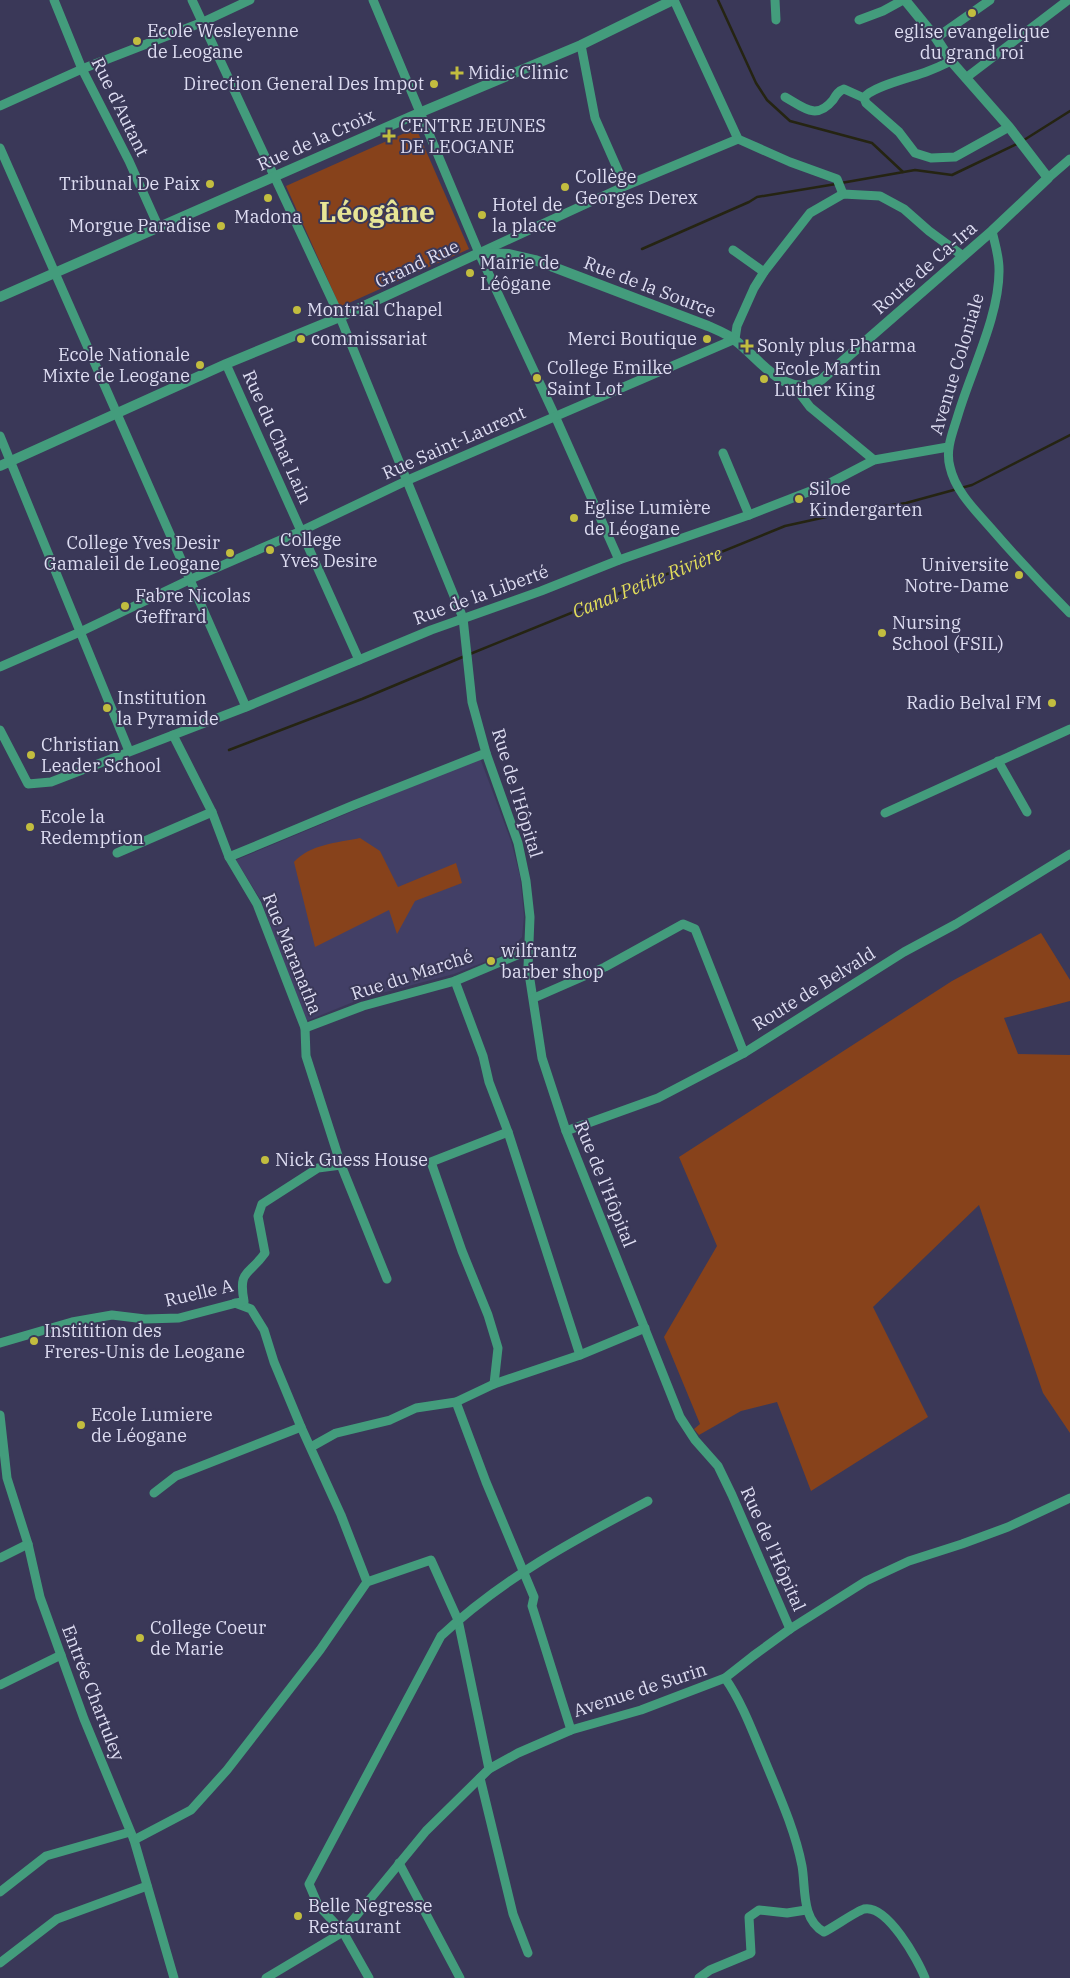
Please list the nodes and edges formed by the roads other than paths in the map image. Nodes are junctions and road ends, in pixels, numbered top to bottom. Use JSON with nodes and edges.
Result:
{"nodes":[{"id":1,"x":54,"y":0,"type":"edge"},
{"id":2,"x":192,"y":0,"type":"edge"},
{"id":3,"x":250,"y":0,"type":"edge"},
{"id":4,"x":373,"y":0,"type":"edge"},
{"id":5,"x":674,"y":0,"type":"edge"},
{"id":6,"x":775,"y":0,"type":"edge"},
{"id":7,"x":904,"y":0,"type":"edge"},
{"id":8,"x":990,"y":0,"type":"edge"},
{"id":9,"x":1068,"y":0,"type":"edge"},
{"id":10,"x":776,"y":20,"type":"dead end"},
{"id":11,"x":859,"y":20,"type":"dead end"},
{"id":12,"x":203,"y":22,"type":"junction"},
{"id":13,"x":936,"y":38,"type":"junction"},
{"id":14,"x":580,"y":45,"type":"junction"},
{"id":15,"x":951,"y":61,"type":"junction"},
{"id":16,"x":82,"y":69,"type":"junction"},
{"id":17,"x":967,"y":77,"type":"junction"},
{"id":18,"x":785,"y":96,"type":"dead end"},
{"id":19,"x":864,"y":98,"type":"junction"},
{"id":20,"x":0,"y":106,"type":"edge"},
{"id":21,"x":419,"y":113,"type":"junction"},
{"id":22,"x":1009,"y":128,"type":"junction"},
{"id":23,"x":738,"y":139,"type":"junction"},
{"id":24,"x":0,"y":148,"type":"edge"},
{"id":25,"x":1070,"y":159,"type":"edge"},
{"id":26,"x":274,"y":177,"type":"junction"},
{"id":27,"x":1048,"y":178,"type":"junction"},
{"id":28,"x":625,"y":186,"type":"junction"},
{"id":29,"x":844,"y":194,"type":"junction"},
{"id":30,"x":159,"y":228,"type":"junction"},
{"id":31,"x":992,"y":232,"type":"junction"},
{"id":32,"x":734,"y":250,"type":"dead end"},
{"id":33,"x":479,"y":253,"type":"junction"},
{"id":34,"x":963,"y":256,"type":"junction"},
{"id":35,"x":764,"y":272,"type":"junction"},
{"id":36,"x":55,"y":273,"type":"junction"},
{"id":37,"x":0,"y":298,"type":"edge"},
{"id":38,"x":340,"y":317,"type":"junction"},
{"id":39,"x":735,"y":340,"type":"junction"},
{"id":40,"x":226,"y":364,"type":"junction"},
{"id":41,"x":794,"y":386,"type":"junction"},
{"id":42,"x":118,"y":414,"type":"junction"},
{"id":43,"x":555,"y":416,"type":"junction"},
{"id":44,"x":0,"y":436,"type":"edge"},
{"id":45,"x":948,"y":447,"type":"junction"},
{"id":46,"x":723,"y":453,"type":"dead end"},
{"id":47,"x":874,"y":460,"type":"junction"},
{"id":48,"x":11,"y":461,"type":"junction"},
{"id":49,"x":0,"y":466,"type":"edge"},
{"id":50,"x":408,"y":480,"type":"junction"},
{"id":51,"x":748,"y":515,"type":"junction"},
{"id":52,"x":301,"y":531,"type":"junction"},
{"id":53,"x":619,"y":560,"type":"junction"},
{"id":54,"x":191,"y":579,"type":"junction"},
{"id":55,"x":1070,"y":613,"type":"edge"},
{"id":56,"x":463,"y":618,"type":"junction"},
{"id":57,"x":80,"y":632,"type":"junction"},
{"id":58,"x":359,"y":660,"type":"junction"},
{"id":59,"x":0,"y":667,"type":"edge"},
{"id":60,"x":246,"y":707,"type":"junction"},
{"id":61,"x":1070,"y":729,"type":"edge"},
{"id":62,"x":0,"y":730,"type":"edge"},
{"id":63,"x":173,"y":735,"type":"junction"},
{"id":64,"x":2,"y":743,"type":"edge"},
{"id":65,"x":129,"y":751,"type":"junction"},
{"id":66,"x":486,"y":753,"type":"junction"},
{"id":67,"x":998,"y":761,"type":"junction"},
{"id":68,"x":212,"y":812,"type":"junction"},
{"id":69,"x":1027,"y":812,"type":"dead end"},
{"id":70,"x":885,"y":813,"type":"dead end"},
{"id":71,"x":117,"y":853,"type":"dead end"},
{"id":72,"x":1070,"y":854,"type":"edge"},
{"id":73,"x":229,"y":857,"type":"junction"},
{"id":74,"x":529,"y":950,"type":"junction"},
{"id":75,"x":455,"y":981,"type":"junction"},
{"id":76,"x":534,"y":998,"type":"junction"},
{"id":77,"x":305,"y":1028,"type":"junction"},
{"id":78,"x":744,"y":1053,"type":"junction"},
{"id":79,"x":566,"y":1131,"type":"junction"},
{"id":80,"x":508,"y":1132,"type":"junction"},
{"id":81,"x":341,"y":1165,"type":"junction"},
{"id":82,"x":387,"y":1279,"type":"dead end"},
{"id":83,"x":235,"y":1303,"type":"junction"},
{"id":84,"x":645,"y":1328,"type":"junction"},
{"id":85,"x":0,"y":1343,"type":"edge"},
{"id":86,"x":580,"y":1355,"type":"junction"},
{"id":87,"x":494,"y":1384,"type":"junction"},
{"id":88,"x":456,"y":1402,"type":"junction"},
{"id":89,"x":0,"y":1415,"type":"edge"},
{"id":90,"x":301,"y":1427,"type":"junction"},
{"id":91,"x":311,"y":1447,"type":"junction"},
{"id":92,"x":4,"y":1480,"type":"edge"},
{"id":93,"x":154,"y":1493,"type":"dead end"},
{"id":94,"x":1070,"y":1498,"type":"edge"},
{"id":95,"x":648,"y":1501,"type":"dead end"},
{"id":96,"x":28,"y":1544,"type":"junction"},
{"id":97,"x":0,"y":1558,"type":"edge"},
{"id":98,"x":524,"y":1570,"type":"junction"},
{"id":99,"x":366,"y":1582,"type":"junction"},
{"id":100,"x":458,"y":1620,"type":"junction"},
{"id":101,"x":790,"y":1629,"type":"junction"},
{"id":102,"x":61,"y":1655,"type":"junction"},
{"id":103,"x":726,"y":1678,"type":"junction"},
{"id":104,"x":0,"y":1685,"type":"edge"},
{"id":105,"x":571,"y":1730,"type":"junction"},
{"id":106,"x":489,"y":1769,"type":"junction"},
{"id":107,"x":480,"y":1778,"type":"junction"},
{"id":108,"x":132,"y":1836,"type":"junction"},
{"id":109,"x":399,"y":1863,"type":"junction"},
{"id":110,"x":147,"y":1886,"type":"junction"},
{"id":111,"x":0,"y":1892,"type":"edge"},
{"id":112,"x":806,"y":1910,"type":"junction"},
{"id":113,"x":343,"y":1932,"type":"junction"},
{"id":114,"x":528,"y":1953,"type":"dead end"},
{"id":115,"x":0,"y":1963,"type":"edge"},
{"id":116,"x":174,"y":1978,"type":"edge"},
{"id":117,"x":266,"y":1978,"type":"edge"},
{"id":118,"x":369,"y":1978,"type":"edge"},
{"id":119,"x":460,"y":1978,"type":"edge"},
{"id":120,"x":699,"y":1978,"type":"edge"},
{"id":121,"x":925,"y":1978,"type":"edge"}],
"edges":[{"from":1,"to":16,"type":"street","name":"Rue d'Autant"},
{"from":2,"to":12,"type":"street","name":"Rue de l'Hôpital"},
{"from":3,"to":12,"type":"street"},
{"from":4,"to":21,"type":"street"},
{"from":5,"to":14,"type":"street","name":"Rue de la Croix"},
{"from":5,"to":23,"type":"street"},
{"from":6,"to":10,"type":"street"},
{"from":7,"to":11,"type":"street"},
{"from":7,"to":13,"type":"street"},
{"from":8,"to":13,"type":"street"},
{"from":9,"to":17,"type":"street"},
{"from":12,"to":16,"type":"street"},
{"from":12,"to":26,"type":"street","name":"Rue de l'Hôpital"},
{"from":13,"to":15,"type":"street"},
{"from":14,"to":21,"type":"street","name":"Rue de la Croix"},
{"from":14,"to":28,"type":"street"},
{"from":15,"to":17,"type":"street"},
{"from":15,"to":19,"type":"street"},
{"from":16,"to":20,"type":"street"},
{"from":16,"to":30,"type":"street","name":"Rue d'Autant"},
{"from":17,"to":22,"type":"street"},
{"from":18,"to":19,"type":"street"},
{"from":19,"to":22,"type":"street"},
{"from":21,"to":26,"type":"street","name":"Rue de la Croix"},
{"from":21,"to":33,"type":"street"},
{"from":22,"to":27,"type":"street"},
{"from":23,"to":28,"type":"street","name":"Grand Rue"},
{"from":23,"to":29,"type":"street"},
{"from":24,"to":36,"type":"street"},
{"from":25,"to":27,"type":"street","name":"Route de Ca-Ira"},
{"from":26,"to":30,"type":"street","name":"Rue de la Croix"},
{"from":26,"to":38,"type":"street","name":"Rue de l'Hôpital"},
{"from":27,"to":31,"type":"street","name":"Route de Ca-Ira"},
{"from":28,"to":33,"type":"street","name":"Grand Rue"},
{"from":29,"to":34,"type":"street"},
{"from":29,"to":35,"type":"street"},
{"from":30,"to":36,"type":"street","name":"Rue de la Croix"},
{"from":31,"to":34,"type":"street","name":"Route de Ca-Ira"},
{"from":31,"to":45,"type":"street","name":"Avenue Coloniale"},
{"from":32,"to":35,"type":"street"},
{"from":33,"to":38,"type":"street","name":"Grand Rue"},
{"from":33,"to":39,"type":"street","name":"Rue de la Source"},
{"from":33,"to":43,"type":"street"},
{"from":34,"to":41,"type":"street","name":"Route de Ca-Ira"},
{"from":35,"to":39,"type":"street"},
{"from":36,"to":37,"type":"street","name":"Rue de la Croix"},
{"from":36,"to":42,"type":"street"},
{"from":38,"to":40,"type":"street","name":"Grand Rue"},
{"from":38,"to":50,"type":"street","name":"Rue de l'Hôpital"},
{"from":39,"to":41,"type":"street","name":"Rue de la Source"},
{"from":39,"to":43,"type":"street","name":"Rue Saint-Laurent"},
{"from":40,"to":42,"type":"street","name":"Grand Rue"},
{"from":40,"to":52,"type":"street","name":"Rue du Chat Lain"},
{"from":41,"to":47,"type":"street"},
{"from":42,"to":48,"type":"street","name":"Grand Rue"},
{"from":42,"to":54,"type":"street"},
{"from":43,"to":50,"type":"street","name":"Rue Saint-Laurent"},
{"from":43,"to":53,"type":"street"},
{"from":44,"to":48,"type":"street"},
{"from":45,"to":47,"type":"street","name":"Rue de la Liberté"},
{"from":45,"to":55,"type":"street","name":"Avenue Coloniale"},
{"from":46,"to":51,"type":"street"},
{"from":47,"to":51,"type":"street","name":"Rue de la Liberté"},
{"from":48,"to":49,"type":"street","name":"Grand Rue"},
{"from":48,"to":57,"type":"street"},
{"from":50,"to":52,"type":"street","name":"Rue Saint-Laurent"},
{"from":50,"to":56,"type":"street","name":"Rue de l'Hôpital"},
{"from":51,"to":53,"type":"street","name":"Rue de la Liberté"},
{"from":52,"to":54,"type":"street","name":"Rue Saint-Laurent"},
{"from":52,"to":58,"type":"street","name":"Rue du Chat Lain"},
{"from":53,"to":56,"type":"street","name":"Rue de la Liberté"},
{"from":54,"to":57,"type":"street","name":"Rue Saint-Laurent"},
{"from":54,"to":60,"type":"street"},
{"from":56,"to":58,"type":"street","name":"Rue de la Liberté"},
{"from":56,"to":66,"type":"street","name":"Rue de l'Hôpital"},
{"from":57,"to":59,"type":"street","name":"Rue Saint-Laurent"},
{"from":57,"to":65,"type":"street"},
{"from":58,"to":60,"type":"street","name":"Rue de la Liberté"},
{"from":60,"to":63,"type":"street","name":"Rue de la Liberté"},
{"from":61,"to":67,"type":"street"},
{"from":62,"to":64,"type":"street"},
{"from":63,"to":65,"type":"street","name":"Rue de la Liberté"},
{"from":63,"to":68,"type":"street","name":"Rue Maranatha"},
{"from":64,"to":65,"type":"street","name":"Rue de la Liberté"},
{"from":66,"to":73,"type":"street"},
{"from":66,"to":74,"type":"street","name":"Rue de l'Hôpital"},
{"from":67,"to":69,"type":"street"},
{"from":67,"to":70,"type":"street"},
{"from":68,"to":71,"type":"street"},
{"from":68,"to":73,"type":"street","name":"Rue Maranatha"},
{"from":72,"to":78,"type":"street","name":"Route de Belvald"},
{"from":73,"to":77,"type":"street","name":"Rue Maranatha"},
{"from":74,"to":75,"type":"street","name":"Rue du Marché"},
{"from":74,"to":76,"type":"street","name":"Rue de l'Hôpital"},
{"from":75,"to":77,"type":"street","name":"Rue du Marché"},
{"from":75,"to":80,"type":"street"},
{"from":76,"to":78,"type":"street"},
{"from":76,"to":79,"type":"street","name":"Rue de l'Hôpital"},
{"from":77,"to":81,"type":"street","name":"Rue Maranatha"},
{"from":78,"to":79,"type":"street","name":"Route de Belvald"},
{"from":79,"to":84,"type":"street","name":"Rue de l'Hôpital"},
{"from":80,"to":86,"type":"street"},
{"from":80,"to":87,"type":"street"},
{"from":81,"to":82,"type":"street","name":"Rue Maranatha"},
{"from":81,"to":83,"type":"street","name":"Ruelle A"},
{"from":83,"to":85,"type":"street","name":"Ruelle A"},
{"from":83,"to":90,"type":"street"},
{"from":84,"to":86,"type":"street"},
{"from":84,"to":101,"type":"street","name":"Rue de l'Hôpital"},
{"from":86,"to":87,"type":"street"},
{"from":87,"to":88,"type":"street"},
{"from":88,"to":91,"type":"street"},
{"from":88,"to":98,"type":"street"},
{"from":89,"to":92,"type":"street","name":"Entrée Chartuley"},
{"from":90,"to":91,"type":"street"},
{"from":90,"to":93,"type":"street"},
{"from":91,"to":99,"type":"street"},
{"from":92,"to":96,"type":"street","name":"Entrée Chartuley"},
{"from":94,"to":101,"type":"street","name":"Avenue de Surin"},
{"from":95,"to":98,"type":"street"},
{"from":96,"to":97,"type":"street"},
{"from":96,"to":102,"type":"street","name":"Entrée Chartuley"},
{"from":98,"to":100,"type":"street"},
{"from":98,"to":105,"type":"street"},
{"from":99,"to":100,"type":"street"},
{"from":99,"to":108,"type":"street"},
{"from":100,"to":106,"type":"street"},
{"from":100,"to":113,"type":"street"},
{"from":101,"to":103,"type":"street","name":"Avenue de Surin"},
{"from":102,"to":104,"type":"street"},
{"from":102,"to":108,"type":"street","name":"Entrée Chartuley"},
{"from":103,"to":105,"type":"street","name":"Avenue de Surin"},
{"from":103,"to":112,"type":"street"},
{"from":105,"to":106,"type":"street","name":"Avenue de Surin"},
{"from":106,"to":107,"type":"street","name":"Avenue de Surin"},
{"from":107,"to":109,"type":"street","name":"Avenue de Surin"},
{"from":107,"to":114,"type":"street"},
{"from":108,"to":110,"type":"street","name":"Entrée Chartuley"},
{"from":108,"to":111,"type":"street"},
{"from":109,"to":113,"type":"street","name":"Avenue de Surin"},
{"from":109,"to":119,"type":"street"},
{"from":110,"to":115,"type":"street"},
{"from":110,"to":116,"type":"street","name":"Entrée Chartuley"},
{"from":112,"to":120,"type":"street"},
{"from":112,"to":121,"type":"street"},
{"from":113,"to":117,"type":"street","name":"Avenue de Surin"},
{"from":113,"to":118,"type":"street"}]}
